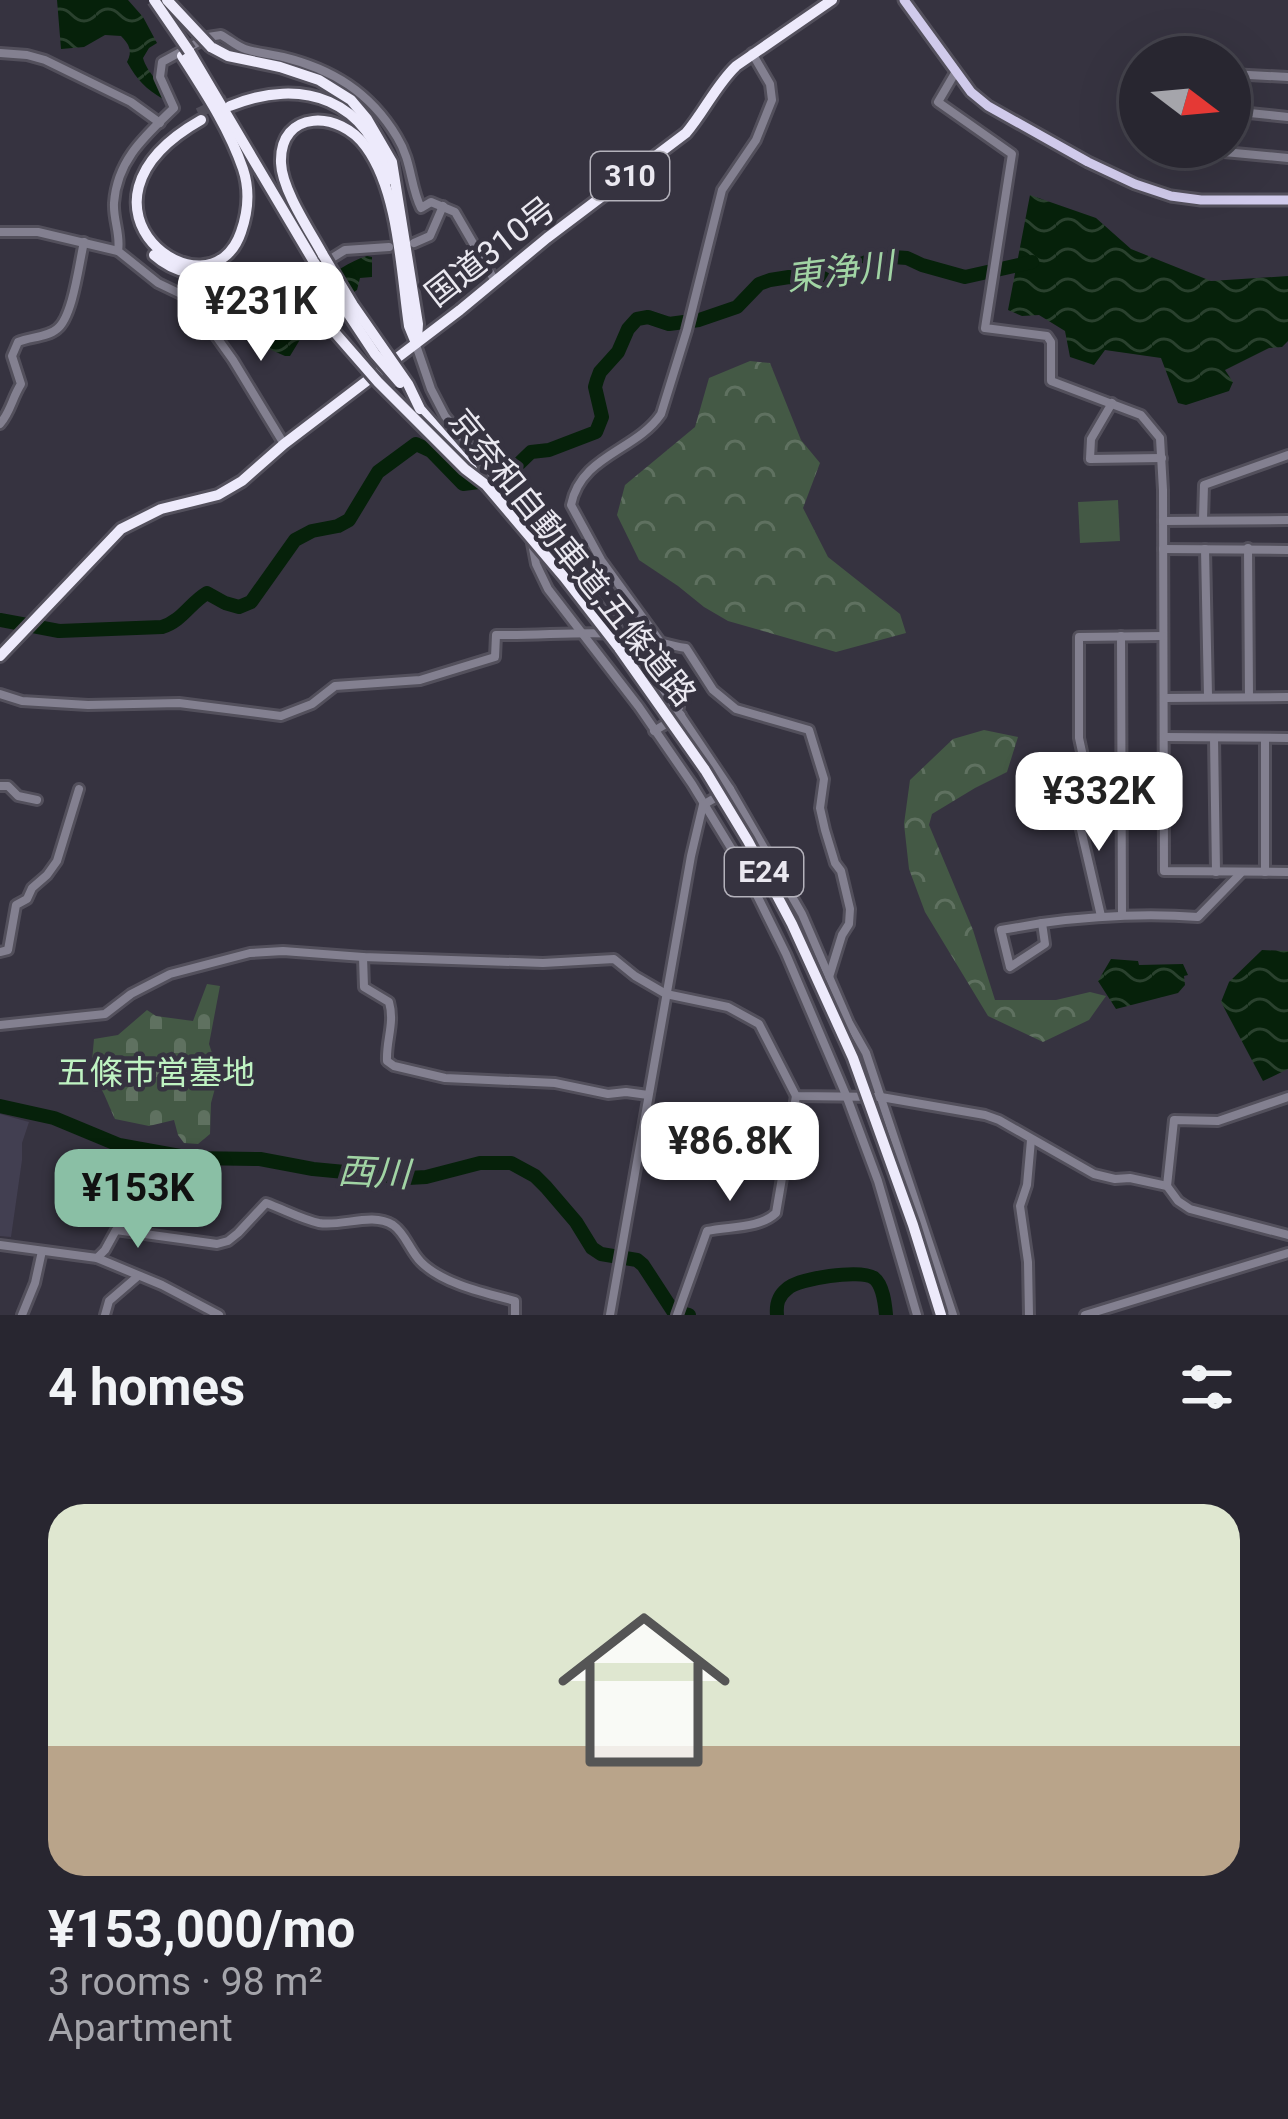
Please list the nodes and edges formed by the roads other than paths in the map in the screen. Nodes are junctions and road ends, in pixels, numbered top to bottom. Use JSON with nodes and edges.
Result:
{"nodes":[{"id":1,"x":154,"y":0,"type":"edge"},
{"id":2,"x":167,"y":0,"type":"edge"},
{"id":3,"x":832,"y":0,"type":"edge"},
{"id":4,"x":904,"y":0,"type":"edge"},
{"id":5,"x":0,"y":53,"type":"edge"},
{"id":6,"x":752,"y":53,"type":"junction"},
{"id":7,"x":186,"y":54,"type":"junction"},
{"id":8,"x":955,"y":73,"type":"junction"},
{"id":9,"x":1251,"y":75,"type":"edge"},
{"id":10,"x":1288,"y":77,"type":"edge"},
{"id":11,"x":1251,"y":114,"type":"edge"},
{"id":12,"x":1288,"y":118,"type":"edge"},
{"id":13,"x":367,"y":119,"type":"junction"},
{"id":14,"x":160,"y":123,"type":"junction"},
{"id":15,"x":1251,"y":155,"type":"edge"},
{"id":16,"x":1288,"y":158,"type":"edge"},
{"id":17,"x":1288,"y":200,"type":"edge"},
{"id":18,"x":443,"y":206,"type":"junction"},
{"id":19,"x":392,"y":213,"type":"junction"},
{"id":20,"x":0,"y":232,"type":"edge"},
{"id":21,"x":84,"y":242,"type":"junction"},
{"id":22,"x":414,"y":243,"type":"dead end"},
{"id":23,"x":389,"y":247,"type":"dead end"},
{"id":24,"x":118,"y":251,"type":"junction"},
{"id":25,"x":319,"y":259,"type":"junction"},
{"id":26,"x":495,"y":281,"type":"junction"},
{"id":27,"x":198,"y":311,"type":"junction"},
{"id":28,"x":416,"y":344,"type":"junction"},
{"id":29,"x":1112,"y":404,"type":"junction"},
{"id":30,"x":0,"y":424,"type":"edge"},
{"id":31,"x":284,"y":444,"type":"junction"},
{"id":32,"x":1288,"y":455,"type":"edge"},
{"id":33,"x":1162,"y":458,"type":"junction"},
{"id":34,"x":486,"y":485,"type":"junction"},
{"id":35,"x":1203,"y":520,"type":"junction"},
{"id":36,"x":1288,"y":520,"type":"edge"},
{"id":37,"x":1163,"y":521,"type":"junction"},
{"id":38,"x":532,"y":525,"type":"junction"},
{"id":39,"x":1248,"y":548,"type":"junction"},
{"id":40,"x":1163,"y":549,"type":"junction"},
{"id":41,"x":1205,"y":549,"type":"junction"},
{"id":42,"x":1288,"y":550,"type":"edge"},
{"id":43,"x":583,"y":634,"type":"junction"},
{"id":44,"x":621,"y":634,"type":"junction"},
{"id":45,"x":1121,"y":636,"type":"junction"},
{"id":46,"x":1163,"y":636,"type":"junction"},
{"id":47,"x":659,"y":640,"type":"junction"},
{"id":48,"x":0,"y":656,"type":"edge"},
{"id":49,"x":0,"y":694,"type":"edge"},
{"id":50,"x":1208,"y":696,"type":"junction"},
{"id":51,"x":1249,"y":697,"type":"junction"},
{"id":52,"x":1288,"y":697,"type":"edge"},
{"id":53,"x":1164,"y":698,"type":"junction"},
{"id":54,"x":681,"y":715,"type":"junction"},
{"id":55,"x":654,"y":731,"type":"junction"},
{"id":56,"x":1165,"y":737,"type":"junction"},
{"id":57,"x":1214,"y":738,"type":"junction"},
{"id":58,"x":1265,"y":738,"type":"junction"},
{"id":59,"x":1288,"y":738,"type":"edge"},
{"id":60,"x":0,"y":786,"type":"edge"},
{"id":61,"x":79,"y":789,"type":"dead end"},
{"id":62,"x":730,"y":789,"type":"junction"},
{"id":63,"x":1121,"y":793,"type":"junction"},
{"id":64,"x":1164,"y":793,"type":"junction"},
{"id":65,"x":1091,"y":794,"type":"junction"},
{"id":66,"x":37,"y":800,"type":"dead end"},
{"id":67,"x":704,"y":806,"type":"junction"},
{"id":68,"x":1216,"y":872,"type":"junction"},
{"id":69,"x":1265,"y":872,"type":"junction"},
{"id":70,"x":1288,"y":872,"type":"edge"},
{"id":71,"x":1241,"y":873,"type":"junction"},
{"id":72,"x":1122,"y":915,"type":"junction"},
{"id":73,"x":1101,"y":916,"type":"junction"},
{"id":74,"x":1042,"y":923,"type":"junction"},
{"id":75,"x":0,"y":952,"type":"edge"},
{"id":76,"x":363,"y":957,"type":"junction"},
{"id":77,"x":829,"y":977,"type":"junction"},
{"id":78,"x":666,"y":994,"type":"junction"},
{"id":79,"x":0,"y":1025,"type":"edge"},
{"id":80,"x":648,"y":1095,"type":"junction"},
{"id":81,"x":846,"y":1095,"type":"junction"},
{"id":82,"x":796,"y":1096,"type":"junction"},
{"id":83,"x":881,"y":1097,"type":"junction"},
{"id":84,"x":1288,"y":1097,"type":"edge"},
{"id":85,"x":1031,"y":1140,"type":"junction"},
{"id":86,"x":1168,"y":1186,"type":"junction"},
{"id":87,"x":1288,"y":1235,"type":"edge"},
{"id":88,"x":0,"y":1244,"type":"edge"},
{"id":89,"x":42,"y":1251,"type":"junction"},
{"id":90,"x":1288,"y":1253,"type":"edge"},
{"id":91,"x":97,"y":1258,"type":"junction"},
{"id":92,"x":140,"y":1275,"type":"junction"},
{"id":93,"x":22,"y":1315,"type":"edge"},
{"id":94,"x":105,"y":1315,"type":"edge"},
{"id":95,"x":219,"y":1315,"type":"edge"},
{"id":96,"x":515,"y":1315,"type":"edge"},
{"id":97,"x":610,"y":1315,"type":"edge"},
{"id":98,"x":677,"y":1315,"type":"edge"},
{"id":99,"x":917,"y":1315,"type":"edge"},
{"id":100,"x":941,"y":1315,"type":"edge"},
{"id":101,"x":952,"y":1315,"type":"edge"},
{"id":102,"x":1029,"y":1315,"type":"edge"},
{"id":103,"x":1085,"y":1315,"type":"edge"}],
"edges":[{"from":1,"to":7,"type":"highway","bridge":true},
{"from":2,"to":13,"type":"highway","bridge":true},
{"from":3,"to":6,"type":"highway","name":"国道310号","number":"310"},
{"from":4,"to":8,"type":"main road"},
{"from":5,"to":14,"type":"street"},
{"from":6,"to":26,"type":"highway","name":"国道310号","number":"310"},
{"from":6,"to":47,"type":"street"},
{"from":7,"to":25,"type":"highway"},
{"from":7,"to":34,"type":"highway","bridge":true},
{"from":8,"to":17,"type":"main road"},
{"from":8,"to":29,"type":"street"},
{"from":9,"to":10,"type":"street"},
{"from":11,"to":12,"type":"street"},
{"from":13,"to":19,"type":"highway"},
{"from":13,"to":28,"type":"highway"},
{"from":14,"to":18,"type":"street"},
{"from":14,"to":24,"type":"street"},
{"from":15,"to":16,"type":"street"},
{"from":18,"to":22,"type":"street"},
{"from":18,"to":26,"type":"street"},
{"from":19,"to":25,"type":"highway"},
{"from":19,"to":28,"type":"highway"},
{"from":20,"to":21,"type":"street"},
{"from":21,"to":24,"type":"street"},
{"from":21,"to":30,"type":"street"},
{"from":23,"to":27,"type":"street"},
{"from":24,"to":27,"type":"street"},
{"from":25,"to":34,"type":"highway","name":"京奈和自動車道;五條道路","number":"E24","bridge":true},
{"from":26,"to":28,"type":"highway","name":"国道310号","number":"310"},
{"from":27,"to":31,"type":"street"},
{"from":28,"to":31,"type":"highway","name":"国道310号","number":"310"},
{"from":28,"to":38,"type":"street"},
{"from":29,"to":33,"type":"street"},
{"from":29,"to":33,"type":"street"},
{"from":31,"to":48,"type":"highway","name":"国道310号","number":"310"},
{"from":32,"to":35,"type":"street"},
{"from":33,"to":37,"type":"street"},
{"from":34,"to":100,"type":"highway","name":"京奈和自動車道;五條道路","number":"E24","bridge":true},
{"from":35,"to":36,"type":"street"},
{"from":35,"to":37,"type":"street"},
{"from":37,"to":40,"type":"street"},
{"from":38,"to":43,"type":"street"},
{"from":38,"to":44,"type":"street"},
{"from":39,"to":41,"type":"street"},
{"from":39,"to":42,"type":"street"},
{"from":39,"to":51,"type":"street"},
{"from":40,"to":41,"type":"street"},
{"from":40,"to":46,"type":"street"},
{"from":41,"to":50,"type":"street"},
{"from":43,"to":44,"type":"street"},
{"from":43,"to":49,"type":"street"},
{"from":43,"to":55,"type":"street"},
{"from":44,"to":47,"type":"street"},
{"from":44,"to":54,"type":"street"},
{"from":45,"to":46,"type":"street"},
{"from":45,"to":63,"type":"street"},
{"from":45,"to":65,"type":"street"},
{"from":46,"to":53,"type":"street"},
{"from":47,"to":54,"type":"street"},
{"from":47,"to":77,"type":"street"},
{"from":50,"to":51,"type":"street"},
{"from":50,"to":53,"type":"street"},
{"from":51,"to":52,"type":"street"},
{"from":53,"to":56,"type":"street"},
{"from":54,"to":55,"type":"street"},
{"from":54,"to":62,"type":"street"},
{"from":55,"to":67,"type":"street"},
{"from":56,"to":57,"type":"street"},
{"from":56,"to":64,"type":"street"},
{"from":57,"to":58,"type":"street"},
{"from":57,"to":68,"type":"street"},
{"from":58,"to":59,"type":"street"},
{"from":58,"to":69,"type":"street"},
{"from":60,"to":66,"type":"street"},
{"from":61,"to":75,"type":"street"},
{"from":62,"to":67,"type":"street"},
{"from":62,"to":77,"type":"street"},
{"from":63,"to":64,"type":"street"},
{"from":63,"to":65,"type":"street"},
{"from":63,"to":72,"type":"street"},
{"from":64,"to":68,"type":"street"},
{"from":65,"to":73,"type":"street"},
{"from":67,"to":78,"type":"street"},
{"from":67,"to":81,"type":"street"},
{"from":68,"to":71,"type":"street"},
{"from":69,"to":70,"type":"street"},
{"from":69,"to":71,"type":"street"},
{"from":71,"to":72,"type":"street"},
{"from":72,"to":73,"type":"street"},
{"from":73,"to":74,"type":"street"},
{"from":74,"to":74,"type":"street"},
{"from":76,"to":78,"type":"street"},
{"from":76,"to":79,"type":"street"},
{"from":76,"to":80,"type":"street"},
{"from":77,"to":83,"type":"street"},
{"from":78,"to":80,"type":"street"},
{"from":78,"to":82,"type":"street"},
{"from":80,"to":97,"type":"street"},
{"from":81,"to":82,"type":"street"},
{"from":81,"to":83,"type":"street"},
{"from":81,"to":99,"type":"street"},
{"from":82,"to":98,"type":"street"},
{"from":83,"to":85,"type":"street"},
{"from":83,"to":101,"type":"street"},
{"from":84,"to":86,"type":"street"},
{"from":85,"to":86,"type":"street"},
{"from":85,"to":102,"type":"street"},
{"from":86,"to":87,"type":"street"},
{"from":88,"to":89,"type":"street"},
{"from":89,"to":91,"type":"street"},
{"from":89,"to":93,"type":"street"},
{"from":90,"to":103,"type":"street"},
{"from":91,"to":92,"type":"street"},
{"from":91,"to":96,"type":"street"},
{"from":92,"to":94,"type":"street"},
{"from":92,"to":95,"type":"street"}]}
